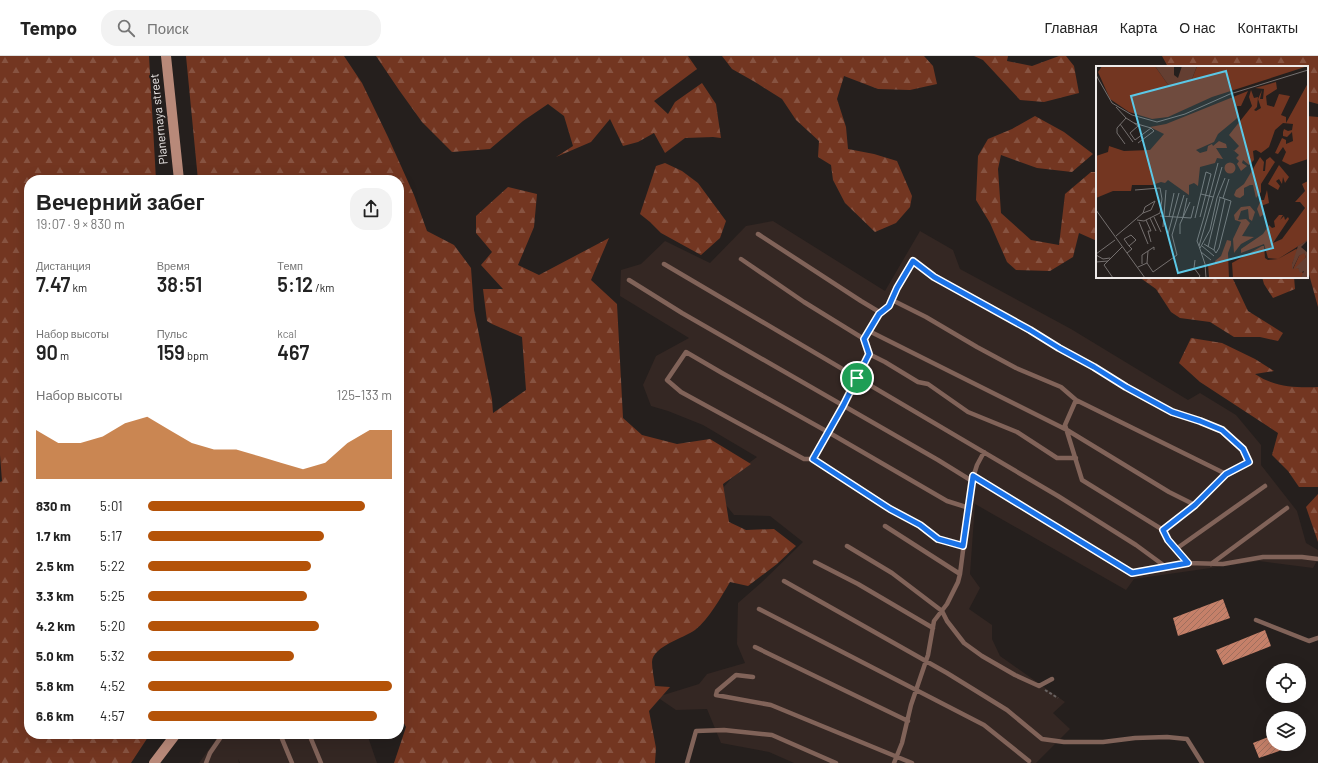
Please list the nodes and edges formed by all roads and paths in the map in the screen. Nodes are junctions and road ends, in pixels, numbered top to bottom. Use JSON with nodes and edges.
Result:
{"nodes":[{"id":1,"x":166,"y":56,"type":"edge"},
{"id":2,"x":178,"y":175,"type":"edge"},
{"id":3,"x":758,"y":234,"type":"dead end"},
{"id":4,"x":741,"y":259,"type":"dead end"},
{"id":5,"x":664,"y":264,"type":"dead end"},
{"id":6,"x":630,"y":280,"type":"dead end"},
{"id":7,"x":892,"y":300,"type":"junction"},
{"id":8,"x":881,"y":313,"type":"junction"},
{"id":9,"x":869,"y":331,"type":"junction"},
{"id":10,"x":864,"y":339,"type":"junction"},
{"id":11,"x":869,"y":354,"type":"junction"},
{"id":12,"x":857,"y":378,"type":"junction"},
{"id":13,"x":1076,"y":400,"type":"junction"},
{"id":14,"x":843,"y":406,"type":"junction"},
{"id":15,"x":1067,"y":430,"type":"junction"},
{"id":16,"x":828,"y":432,"type":"junction"},
{"id":17,"x":984,"y":452,"type":"junction"},
{"id":18,"x":1076,"y":458,"type":"junction"},
{"id":19,"x":813,"y":459,"type":"junction"},
{"id":20,"x":1226,"y":474,"type":"junction"},
{"id":21,"x":972,"y":478,"type":"junction"},
{"id":22,"x":1265,"y":486,"type":"dead end"},
{"id":23,"x":1195,"y":505,"type":"junction"},
{"id":24,"x":968,"y":508,"type":"junction"},
{"id":25,"x":1287,"y":508,"type":"dead end"},
{"id":26,"x":885,"y":526,"type":"dead end"},
{"id":27,"x":1163,"y":530,"type":"junction"},
{"id":28,"x":847,"y":546,"type":"dead end"},
{"id":29,"x":963,"y":546,"type":"junction"},
{"id":30,"x":1176,"y":549,"type":"junction"},
{"id":31,"x":1318,"y":559,"type":"edge"},
{"id":32,"x":815,"y":562,"type":"dead end"},
{"id":33,"x":1188,"y":563,"type":"junction"},
{"id":34,"x":1211,"y":564,"type":"junction"},
{"id":35,"x":1166,"y":567,"type":"junction"},
{"id":36,"x":960,"y":574,"type":"junction"},
{"id":37,"x":784,"y":581,"type":"dead end"},
{"id":38,"x":759,"y":609,"type":"dead end"},
{"id":39,"x":942,"y":611,"type":"junction"},
{"id":40,"x":1256,"y":620,"type":"dead end"},
{"id":41,"x":933,"y":628,"type":"junction"},
{"id":42,"x":1318,"y":638,"type":"edge"},
{"id":43,"x":754,"y":647,"type":"dead end"},
{"id":44,"x":926,"y":660,"type":"junction"},
{"id":45,"x":753,"y":677,"type":"dead end"},
{"id":46,"x":1052,"y":679,"type":"dead end"},
{"id":47,"x":1039,"y":686,"type":"junction"},
{"id":48,"x":916,"y":690,"type":"junction"},
{"id":49,"x":1058,"y":698,"type":"dead end"},
{"id":50,"x":908,"y":721,"type":"junction"},
{"id":51,"x":172,"y":739,"type":"edge"},
{"id":52,"x":219,"y":739,"type":"edge"},
{"id":53,"x":282,"y":739,"type":"edge"},
{"id":54,"x":311,"y":739,"type":"edge"},
{"id":55,"x":896,"y":757,"type":"junction"},
{"id":56,"x":1029,"y":761,"type":"dead end"},
{"id":57,"x":154,"y":763,"type":"edge"},
{"id":58,"x":206,"y":763,"type":"edge"},
{"id":59,"x":292,"y":763,"type":"edge"},
{"id":60,"x":321,"y":763,"type":"edge"},
{"id":61,"x":687,"y":763,"type":"edge"},
{"id":62,"x":836,"y":763,"type":"edge"},
{"id":63,"x":894,"y":763,"type":"edge"},
{"id":64,"x":912,"y":763,"type":"edge"},
{"id":65,"x":1202,"y":763,"type":"edge"}],
"edges":[{"from":1,"to":2,"type":"main road","name":"Planernaya street"},
{"from":3,"to":8,"type":"lane"},
{"from":4,"to":10,"type":"lane"},
{"from":5,"to":12,"type":"lane"},
{"from":6,"to":14,"type":"lane"},
{"from":7,"to":8,"type":"lane"},
{"from":7,"to":13,"type":"lane"},
{"from":7,"to":20,"type":"lane"},
{"from":8,"to":9,"type":"lane"},
{"from":9,"to":10,"type":"lane"},
{"from":9,"to":15,"type":"lane"},
{"from":10,"to":11,"type":"lane"},
{"from":11,"to":12,"type":"lane"},
{"from":11,"to":18,"type":"lane"},
{"from":12,"to":14,"type":"lane"},
{"from":12,"to":17,"type":"lane"},
{"from":13,"to":15,"type":"lane"},
{"from":13,"to":20,"type":"lane"},
{"from":14,"to":16,"type":"lane"},
{"from":14,"to":21,"type":"lane"},
{"from":15,"to":18,"type":"lane"},
{"from":15,"to":23,"type":"lane"},
{"from":16,"to":19,"type":"lane"},
{"from":16,"to":19,"type":"lane"},
{"from":16,"to":24,"type":"lane"},
{"from":17,"to":21,"type":"lane"},
{"from":17,"to":35,"type":"lane"},
{"from":18,"to":27,"type":"lane"},
{"from":19,"to":29,"type":"lane"},
{"from":20,"to":23,"type":"lane"},
{"from":21,"to":24,"type":"lane"},
{"from":21,"to":35,"type":"lane"},
{"from":22,"to":30,"type":"lane"},
{"from":23,"to":27,"type":"lane"},
{"from":24,"to":29,"type":"lane"},
{"from":25,"to":34,"type":"lane"},
{"from":26,"to":36,"type":"lane"},
{"from":27,"to":30,"type":"lane"},
{"from":28,"to":39,"type":"lane"},
{"from":29,"to":36,"type":"lane"},
{"from":30,"to":33,"type":"lane"},
{"from":31,"to":34,"type":"lane"},
{"from":32,"to":41,"type":"lane"},
{"from":33,"to":34,"type":"lane"},
{"from":33,"to":35,"type":"lane"},
{"from":36,"to":39,"type":"lane"},
{"from":37,"to":44,"type":"lane"},
{"from":38,"to":48,"type":"lane"},
{"from":39,"to":41,"type":"lane"},
{"from":39,"to":47,"type":"lane"},
{"from":40,"to":42,"type":"lane"},
{"from":41,"to":44,"type":"lane"},
{"from":43,"to":50,"type":"lane"},
{"from":44,"to":48,"type":"lane"},
{"from":44,"to":65,"type":"lane"},
{"from":45,"to":55,"type":"lane"},
{"from":46,"to":47,"type":"lane"},
{"from":47,"to":49,"type":"path"},
{"from":48,"to":50,"type":"lane"},
{"from":48,"to":56,"type":"lane"},
{"from":50,"to":55,"type":"lane"},
{"from":51,"to":57,"type":"main road"},
{"from":52,"to":58,"type":"lane"},
{"from":53,"to":59,"type":"lane"},
{"from":54,"to":60,"type":"lane"},
{"from":55,"to":63,"type":"lane"},
{"from":55,"to":64,"type":"lane"},
{"from":61,"to":62,"type":"lane"}]}
